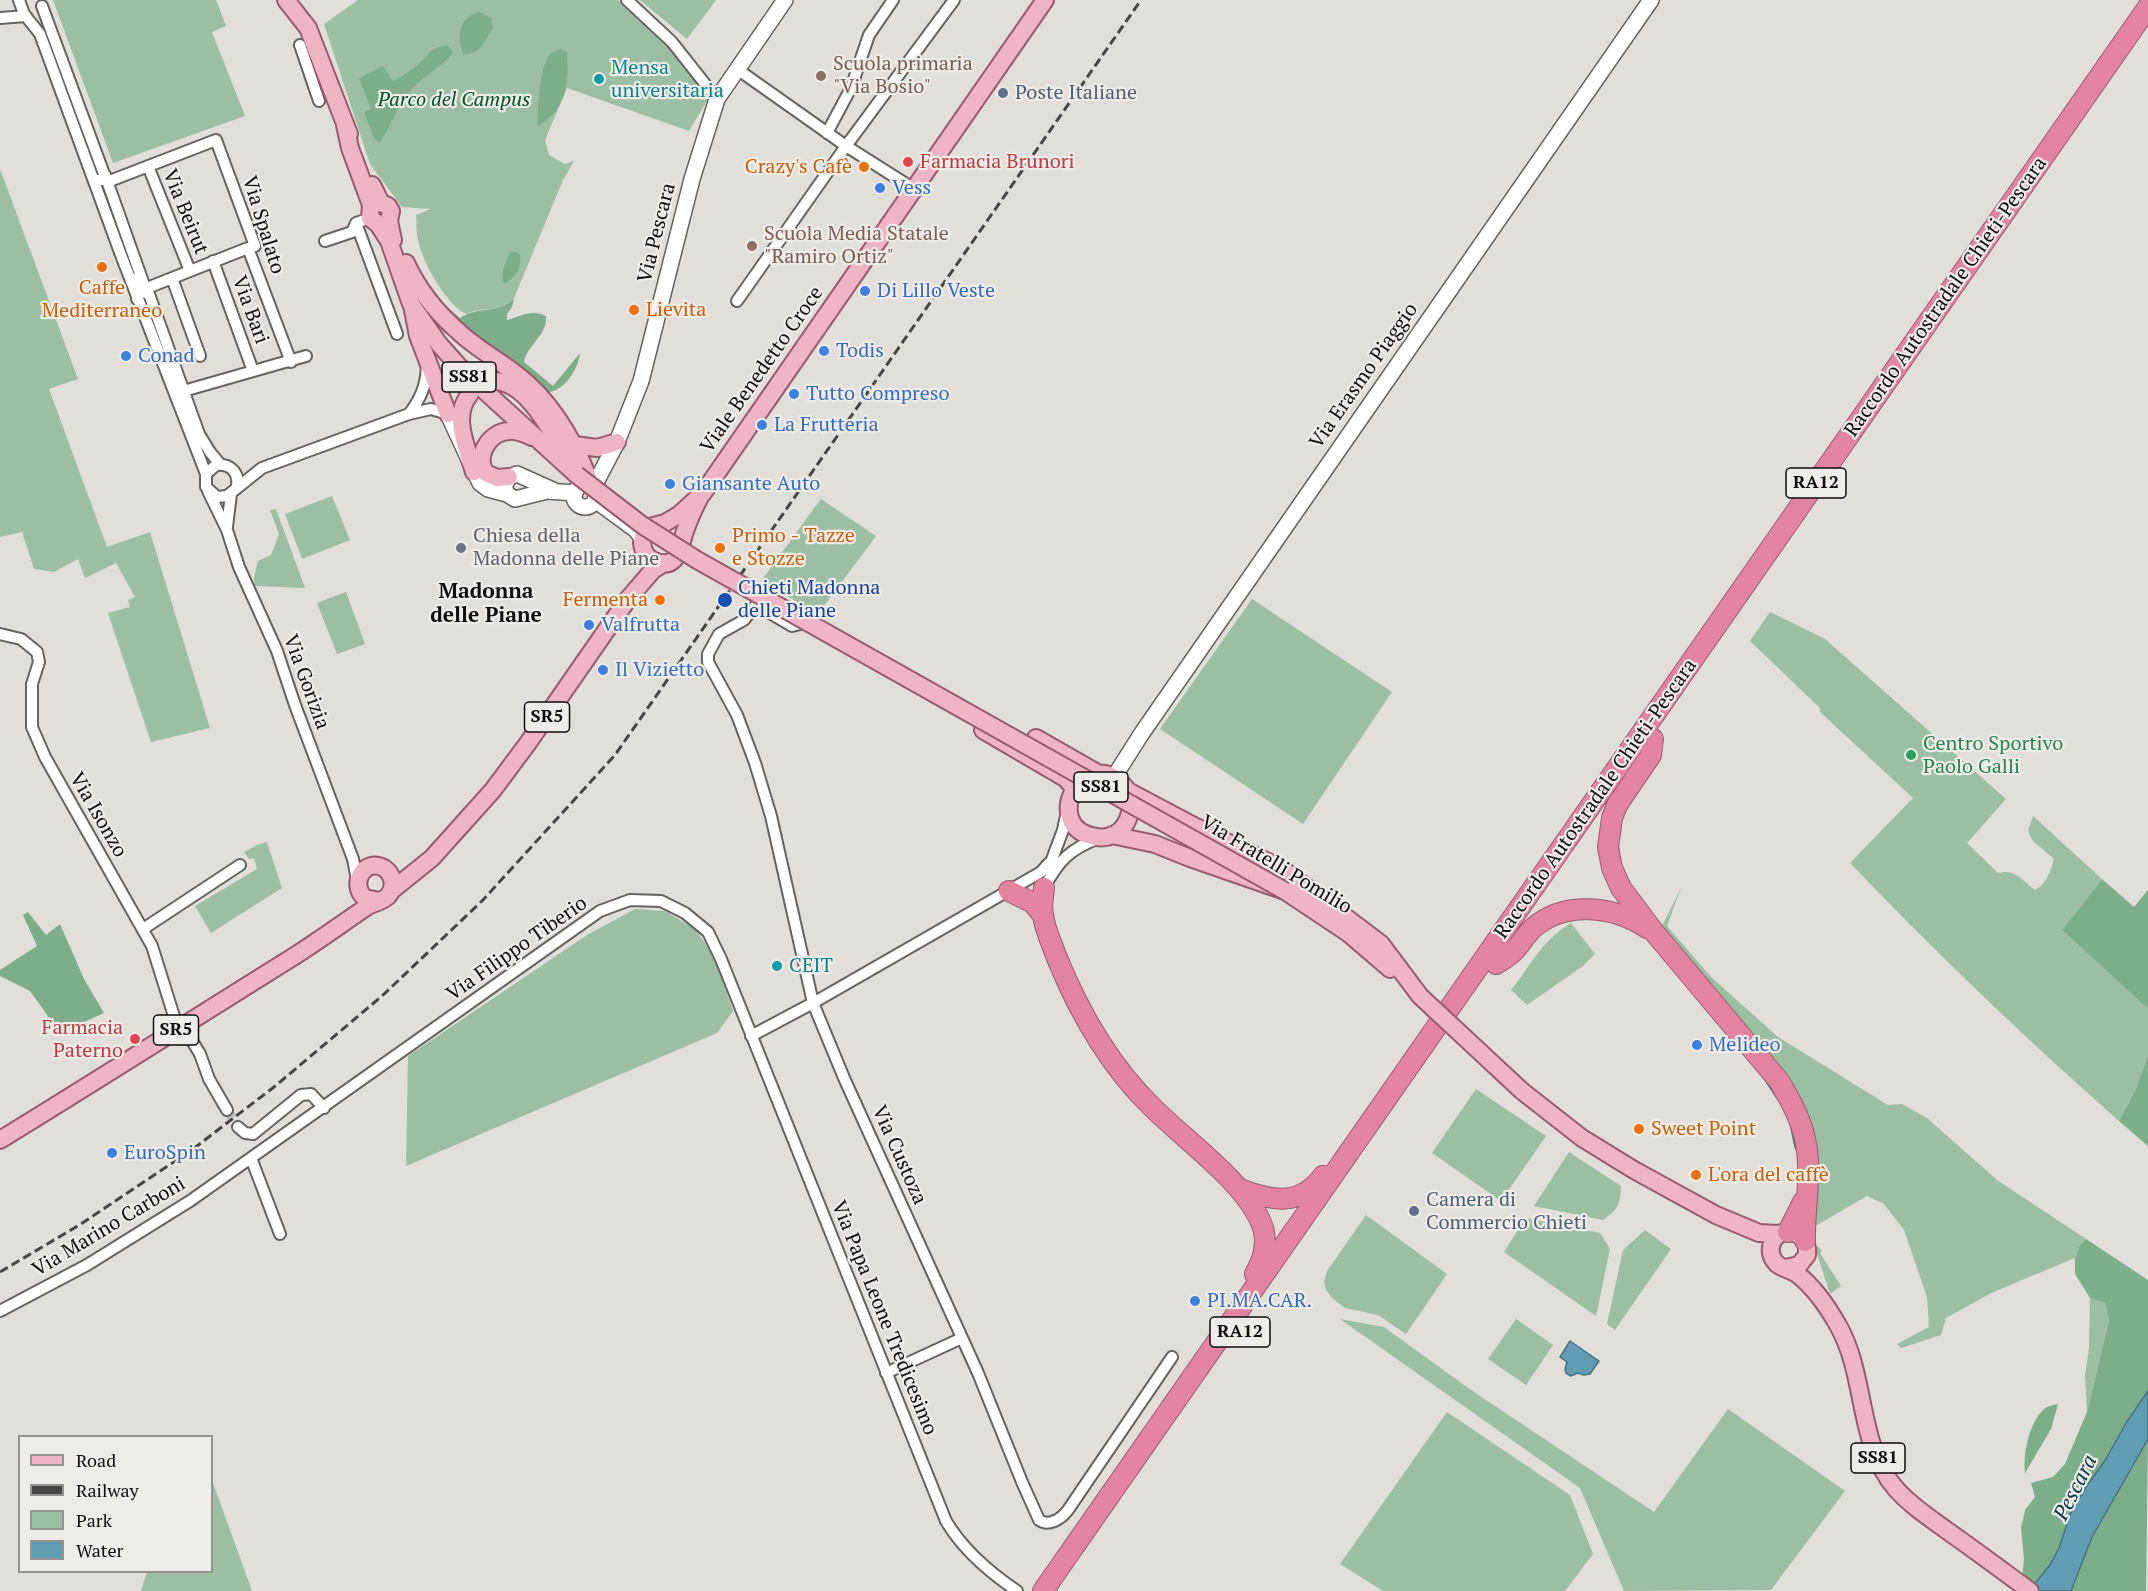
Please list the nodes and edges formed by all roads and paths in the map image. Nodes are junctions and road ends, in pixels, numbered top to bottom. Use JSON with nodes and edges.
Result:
{"nodes":[{"id":1,"x":19,"y":0,"type":"edge"},
{"id":2,"x":286,"y":0,"type":"edge"},
{"id":3,"x":627,"y":0,"type":"edge"},
{"id":4,"x":785,"y":0,"type":"edge"},
{"id":5,"x":893,"y":0,"type":"edge"},
{"id":6,"x":954,"y":0,"type":"edge"},
{"id":7,"x":1045,"y":0,"type":"edge"},
{"id":8,"x":1651,"y":0,"type":"edge"},
{"id":9,"x":41,"y":3,"type":"edge"},
{"id":10,"x":2148,"y":7,"type":"edge"},
{"id":11,"x":0,"y":18,"type":"edge"},
{"id":12,"x":29,"y":19,"type":"junction"},
{"id":13,"x":2148,"y":30,"type":"edge"},
{"id":14,"x":300,"y":45,"type":"dead end"},
{"id":15,"x":317,"y":69,"type":"junction"},
{"id":16,"x":736,"y":69,"type":"junction"},
{"id":17,"x":717,"y":99,"type":"junction"},
{"id":18,"x":319,"y":101,"type":"dead end"},
{"id":19,"x":827,"y":133,"type":"junction"},
{"id":20,"x":846,"y":146,"type":"junction"},
{"id":21,"x":148,"y":166,"type":"junction"},
{"id":22,"x":101,"y":177,"type":"junction"},
{"id":23,"x":914,"y":189,"type":"junction"},
{"id":24,"x":107,"y":215,"type":"junction"},
{"id":25,"x":121,"y":219,"type":"junction"},
{"id":26,"x":379,"y":223,"type":"junction"},
{"id":27,"x":325,"y":241,"type":"dead end"},
{"id":28,"x":248,"y":248,"type":"junction"},
{"id":29,"x":121,"y":255,"type":"junction"},
{"id":30,"x":213,"y":261,"type":"junction"},
{"id":31,"x":190,"y":271,"type":"junction"},
{"id":32,"x":172,"y":278,"type":"junction"},
{"id":33,"x":147,"y":287,"type":"junction"},
{"id":34,"x":137,"y":299,"type":"junction"},
{"id":35,"x":737,"y":301,"type":"dead end"},
{"id":36,"x":411,"y":304,"type":"junction"},
{"id":37,"x":397,"y":334,"type":"dead end"},
{"id":38,"x":200,"y":356,"type":"dead end"},
{"id":39,"x":306,"y":356,"type":"dead end"},
{"id":40,"x":291,"y":362,"type":"junction"},
{"id":41,"x":428,"y":363,"type":"junction"},
{"id":42,"x":253,"y":371,"type":"junction"},
{"id":43,"x":486,"y":382,"type":"dead end"},
{"id":44,"x":179,"y":392,"type":"junction"},
{"id":45,"x":470,"y":394,"type":"dead end"},
{"id":46,"x":409,"y":414,"type":"junction"},
{"id":47,"x":448,"y":414,"type":"junction"},
{"id":48,"x":538,"y":440,"type":"junction"},
{"id":49,"x":617,"y":441,"type":"junction"},
{"id":50,"x":575,"y":446,"type":"junction"},
{"id":51,"x":224,"y":465,"type":"junction"},
{"id":52,"x":262,"y":468,"type":"junction"},
{"id":53,"x":474,"y":472,"type":"junction"},
{"id":54,"x":206,"y":474,"type":"junction"},
{"id":55,"x":577,"y":475,"type":"junction"},
{"id":56,"x":528,"y":480,"type":"junction"},
{"id":57,"x":508,"y":486,"type":"junction"},
{"id":58,"x":208,"y":491,"type":"junction"},
{"id":59,"x":233,"y":491,"type":"junction"},
{"id":60,"x":555,"y":491,"type":"junction"},
{"id":61,"x":593,"y":492,"type":"junction"},
{"id":62,"x":700,"y":497,"type":"junction"},
{"id":63,"x":523,"y":498,"type":"junction"},
{"id":64,"x":665,"y":523,"type":"junction"},
{"id":65,"x":227,"y":530,"type":"junction"},
{"id":66,"x":642,"y":538,"type":"junction"},
{"id":67,"x":682,"y":540,"type":"junction"},
{"id":68,"x":664,"y":563,"type":"junction"},
{"id":69,"x":628,"y":599,"type":"junction"},
{"id":70,"x":0,"y":634,"type":"edge"},
{"id":71,"x":916,"y":683,"type":"junction"},
{"id":72,"x":1653,"y":739,"type":"junction"},
{"id":73,"x":1102,"y":776,"type":"junction"},
{"id":74,"x":1128,"y":791,"type":"junction"},
{"id":75,"x":1071,"y":795,"type":"junction"},
{"id":76,"x":1106,"y":836,"type":"junction"},
{"id":77,"x":450,"y":837,"type":"junction"},
{"id":78,"x":348,"y":847,"type":"junction"},
{"id":79,"x":1049,"y":863,"type":"junction"},
{"id":80,"x":240,"y":866,"type":"dead end"},
{"id":81,"x":379,"y":868,"type":"junction"},
{"id":82,"x":358,"y":886,"type":"junction"},
{"id":83,"x":1044,"y":888,"type":"junction"},
{"id":84,"x":1009,"y":891,"type":"junction"},
{"id":85,"x":1285,"y":891,"type":"junction"},
{"id":86,"x":385,"y":896,"type":"junction"},
{"id":87,"x":1042,"y":914,"type":"junction"},
{"id":88,"x":350,"y":918,"type":"junction"},
{"id":89,"x":143,"y":929,"type":"junction"},
{"id":90,"x":1654,"y":932,"type":"junction"},
{"id":91,"x":1496,"y":964,"type":"junction"},
{"id":92,"x":1420,"y":996,"type":"junction"},
{"id":93,"x":813,"y":1003,"type":"junction"},
{"id":94,"x":181,"y":1028,"type":"junction"},
{"id":95,"x":751,"y":1036,"type":"junction"},
{"id":96,"x":324,"y":1108,"type":"junction"},
{"id":97,"x":227,"y":1110,"type":"tunnel mouth"},
{"id":98,"x":238,"y":1127,"type":"dead end"},
{"id":99,"x":0,"y":1140,"type":"edge"},
{"id":100,"x":1348,"y":1155,"type":"junction"},
{"id":101,"x":251,"y":1158,"type":"junction"},
{"id":102,"x":1240,"y":1189,"type":"junction"},
{"id":103,"x":1716,"y":1215,"type":"junction"},
{"id":104,"x":280,"y":1234,"type":"dead end"},
{"id":105,"x":1795,"y":1239,"type":"junction"},
{"id":106,"x":1771,"y":1255,"type":"junction"},
{"id":107,"x":1786,"y":1268,"type":"junction"},
{"id":108,"x":1818,"y":1296,"type":"junction"},
{"id":109,"x":1243,"y":1305,"type":"junction"},
{"id":110,"x":0,"y":1311,"type":"edge"},
{"id":111,"x":962,"y":1338,"type":"junction"},
{"id":112,"x":1172,"y":1357,"type":"dead end"},
{"id":113,"x":886,"y":1373,"type":"junction"},
{"id":114,"x":1017,"y":1591,"type":"edge"},
{"id":115,"x":1043,"y":1591,"type":"edge"},
{"id":116,"x":1059,"y":1591,"type":"edge"},
{"id":117,"x":2030,"y":1591,"type":"edge"}],
"edges":[{"from":1,"to":11,"type":"street"},
{"from":1,"to":12,"type":"street"},
{"from":2,"to":15,"type":"main road","number":"SS81"},
{"from":3,"to":17,"type":"street"},
{"from":4,"to":16,"type":"street","name":"Via Pescara"},
{"from":5,"to":19,"type":"street"},
{"from":6,"to":20,"type":"street"},
{"from":7,"to":23,"type":"main road","name":"Viale Benedetto Croce","number":"SR5"},
{"from":8,"to":73,"type":"street","name":"Via Erasmo Piaggio"},
{"from":9,"to":12,"type":"street"},
{"from":9,"to":22,"type":"street"},
{"from":10,"to":100,"type":"highway","name":"Raccordo Autostradale Chieti-Pescara","number":"RA12"},
{"from":11,"to":12,"type":"street"},
{"from":12,"to":22,"type":"street"},
{"from":13,"to":72,"type":"highway","name":"Raccordo Autostradale Chieti-Pescara","number":"RA12"},
{"from":14,"to":15,"type":"street"},
{"from":15,"to":18,"type":"street"},
{"from":15,"to":26,"type":"main road","number":"SS81"},
{"from":16,"to":17,"type":"street","name":"Via Pescara"},
{"from":16,"to":19,"type":"street"},
{"from":17,"to":49,"type":"street","name":"Via Pescara"},
{"from":19,"to":20,"type":"street"},
{"from":20,"to":23,"type":"street"},
{"from":20,"to":35,"type":"street"},
{"from":21,"to":22,"type":"street","name":"Via Spalato"},
{"from":21,"to":28,"type":"street","name":"Via Spalato"},
{"from":21,"to":31,"type":"street","name":"Via Beirut"},
{"from":22,"to":24,"type":"street"},
{"from":22,"to":25,"type":"street"},
{"from":23,"to":62,"type":"main road","name":"Viale Benedetto Croce","number":"SR5"},
{"from":24,"to":25,"type":"street"},
{"from":24,"to":29,"type":"street"},
{"from":25,"to":33,"type":"street"},
{"from":26,"to":27,"type":"street"},
{"from":26,"to":36,"type":"main road","number":"SS81"},
{"from":26,"to":37,"type":"street"},
{"from":26,"to":50,"type":"main road"},
{"from":28,"to":30,"type":"street"},
{"from":28,"to":40,"type":"street","name":"Via Spalato"},
{"from":29,"to":33,"type":"street"},
{"from":29,"to":34,"type":"street"},
{"from":30,"to":31,"type":"street"},
{"from":30,"to":42,"type":"street","name":"Via Bari"},
{"from":31,"to":32,"type":"street"},
{"from":32,"to":33,"type":"street"},
{"from":32,"to":38,"type":"street"},
{"from":33,"to":34,"type":"street"},
{"from":33,"to":44,"type":"street"},
{"from":34,"to":44,"type":"street"},
{"from":36,"to":41,"type":"main road"},
{"from":36,"to":48,"type":"main road","number":"SS81"},
{"from":39,"to":40,"type":"street"},
{"from":40,"to":42,"type":"street"},
{"from":41,"to":46,"type":"street"},
{"from":41,"to":47,"type":"main road"},
{"from":42,"to":44,"type":"street"},
{"from":43,"to":55,"type":"main road"},
{"from":44,"to":51,"type":"street"},
{"from":44,"to":54,"type":"street"},
{"from":45,"to":53,"type":"main road"},
{"from":46,"to":47,"type":"street"},
{"from":46,"to":52,"type":"street"},
{"from":47,"to":53,"type":"street"},
{"from":48,"to":55,"type":"main road","number":"SS81"},
{"from":48,"to":57,"type":"main road"},
{"from":49,"to":50,"type":"main road"},
{"from":49,"to":61,"type":"street","name":"Via Pescara"},
{"from":50,"to":61,"type":"main road"},
{"from":51,"to":52,"type":"street"},
{"from":51,"to":54,"type":"street"},
{"from":51,"to":59,"type":"street"},
{"from":52,"to":59,"type":"street"},
{"from":53,"to":57,"type":"street"},
{"from":54,"to":58,"type":"street"},
{"from":55,"to":71,"type":"main road","name":"Via Fratelli Pomilio","number":"SS81","bridge":true},
{"from":56,"to":57,"type":"street"},
{"from":56,"to":60,"type":"street"},
{"from":56,"to":63,"type":"street"},
{"from":57,"to":63,"type":"street"},
{"from":58,"to":59,"type":"street"},
{"from":58,"to":65,"type":"street","name":"Via Gorizia"},
{"from":59,"to":65,"type":"street","name":"Via Gorizia"},
{"from":60,"to":61,"type":"street"},
{"from":60,"to":63,"type":"street"},
{"from":61,"to":66,"type":"street"},
{"from":62,"to":64,"type":"main road","number":"SR5"},
{"from":62,"to":67,"type":"main road","number":"SR5"},
{"from":64,"to":66,"type":"main road","number":"SR5"},
{"from":64,"to":67,"type":"main road"},
{"from":65,"to":78,"type":"street","name":"Via Gorizia"},
{"from":66,"to":68,"type":"main road"},
{"from":66,"to":69,"type":"main road","number":"SR5"},
{"from":67,"to":68,"type":"main road","number":"SR5"},
{"from":68,"to":69,"type":"main road","number":"SR5"},
{"from":69,"to":77,"type":"main road","number":"SR5"},
{"from":70,"to":89,"type":"street","name":"Via Isonzo"},
{"from":71,"to":73,"type":"main road"},
{"from":71,"to":75,"type":"main road","bridge":true},
{"from":71,"to":85,"type":"main road","name":"Via Fratelli Pomilio","number":"SS81","bridge":true},
{"from":72,"to":90,"type":"highway"},
{"from":72,"to":91,"type":"highway","name":"Raccordo Autostradale Chieti-Pescara","number":"RA12"},
{"from":73,"to":74,"type":"main road"},
{"from":73,"to":75,"type":"main road"},
{"from":73,"to":93,"type":"street","name":"Via Custoza"},
{"from":74,"to":76,"type":"main road"},
{"from":74,"to":92,"type":"main road"},
{"from":75,"to":76,"type":"main road"},
{"from":75,"to":79,"type":"street"},
{"from":76,"to":83,"type":"street"},
{"from":76,"to":85,"type":"main road","bridge":true},
{"from":77,"to":81,"type":"main road","number":"SR5"},
{"from":77,"to":86,"type":"main road","number":"SR5"},
{"from":78,"to":81,"type":"street"},
{"from":78,"to":82,"type":"street","name":"Via Gorizia"},
{"from":79,"to":83,"type":"street"},
{"from":79,"to":84,"type":"street"},
{"from":80,"to":89,"type":"street"},
{"from":81,"to":82,"type":"main road"},
{"from":81,"to":86,"type":"main road"},
{"from":82,"to":86,"type":"main road"},
{"from":82,"to":88,"type":"main road"},
{"from":83,"to":84,"type":"street"},
{"from":83,"to":87,"type":"highway"},
{"from":84,"to":87,"type":"highway"},
{"from":84,"to":93,"type":"street"},
{"from":85,"to":92,"type":"main road","name":"Via Fratelli Pomilio","number":"SS81"},
{"from":86,"to":88,"type":"main road","number":"SR5"},
{"from":87,"to":102,"type":"highway"},
{"from":88,"to":94,"type":"main road","number":"SR5"},
{"from":89,"to":94,"type":"street","name":"Via Isonzo"},
{"from":90,"to":91,"type":"highway"},
{"from":90,"to":105,"type":"highway"},
{"from":91,"to":116,"type":"highway","name":"Raccordo Autostradale Chieti-Pescara","number":"RA12"},
{"from":92,"to":103,"type":"main road","name":"Via Fratelli Pomilio","number":"SS81","bridge":true},
{"from":93,"to":95,"type":"street"},
{"from":93,"to":111,"type":"street","name":"Via Custoza"},
{"from":94,"to":97,"type":"street","name":"Via Isonzo"},
{"from":94,"to":99,"type":"main road","number":"SR5"},
{"from":95,"to":96,"type":"street","name":"Via Filippo Tiberio"},
{"from":95,"to":113,"type":"street","name":"Via Papa Leone Tredicesimo"},
{"from":96,"to":98,"type":"street"},
{"from":96,"to":101,"type":"street","name":"Via Marino Carboni"},
{"from":100,"to":102,"type":"highway"},
{"from":100,"to":109,"type":"highway","name":"Raccordo Autostradale Chieti-Pescara","number":"RA12"},
{"from":101,"to":104,"type":"street"},
{"from":101,"to":110,"type":"street","name":"Via Marino Carboni"},
{"from":102,"to":109,"type":"highway"},
{"from":103,"to":105,"type":"main road","name":"Via Fratelli Pomilio"},
{"from":103,"to":106,"type":"main road","name":"Via Fratelli Pomilio","number":"SS81"},
{"from":105,"to":106,"type":"main road"},
{"from":105,"to":107,"type":"main road"},
{"from":105,"to":108,"type":"main road"},
{"from":106,"to":107,"type":"main road","number":"SS81"},
{"from":107,"to":108,"type":"main road","number":"SS81"},
{"from":108,"to":117,"type":"main road","number":"SS81"},
{"from":109,"to":115,"type":"highway","name":"Raccordo Autostradale Chieti-Pescara","number":"RA12"},
{"from":111,"to":112,"type":"street","name":"Via Custoza"},
{"from":111,"to":113,"type":"street"},
{"from":113,"to":114,"type":"street","name":"Via Papa Leone Tredicesimo"}]}
